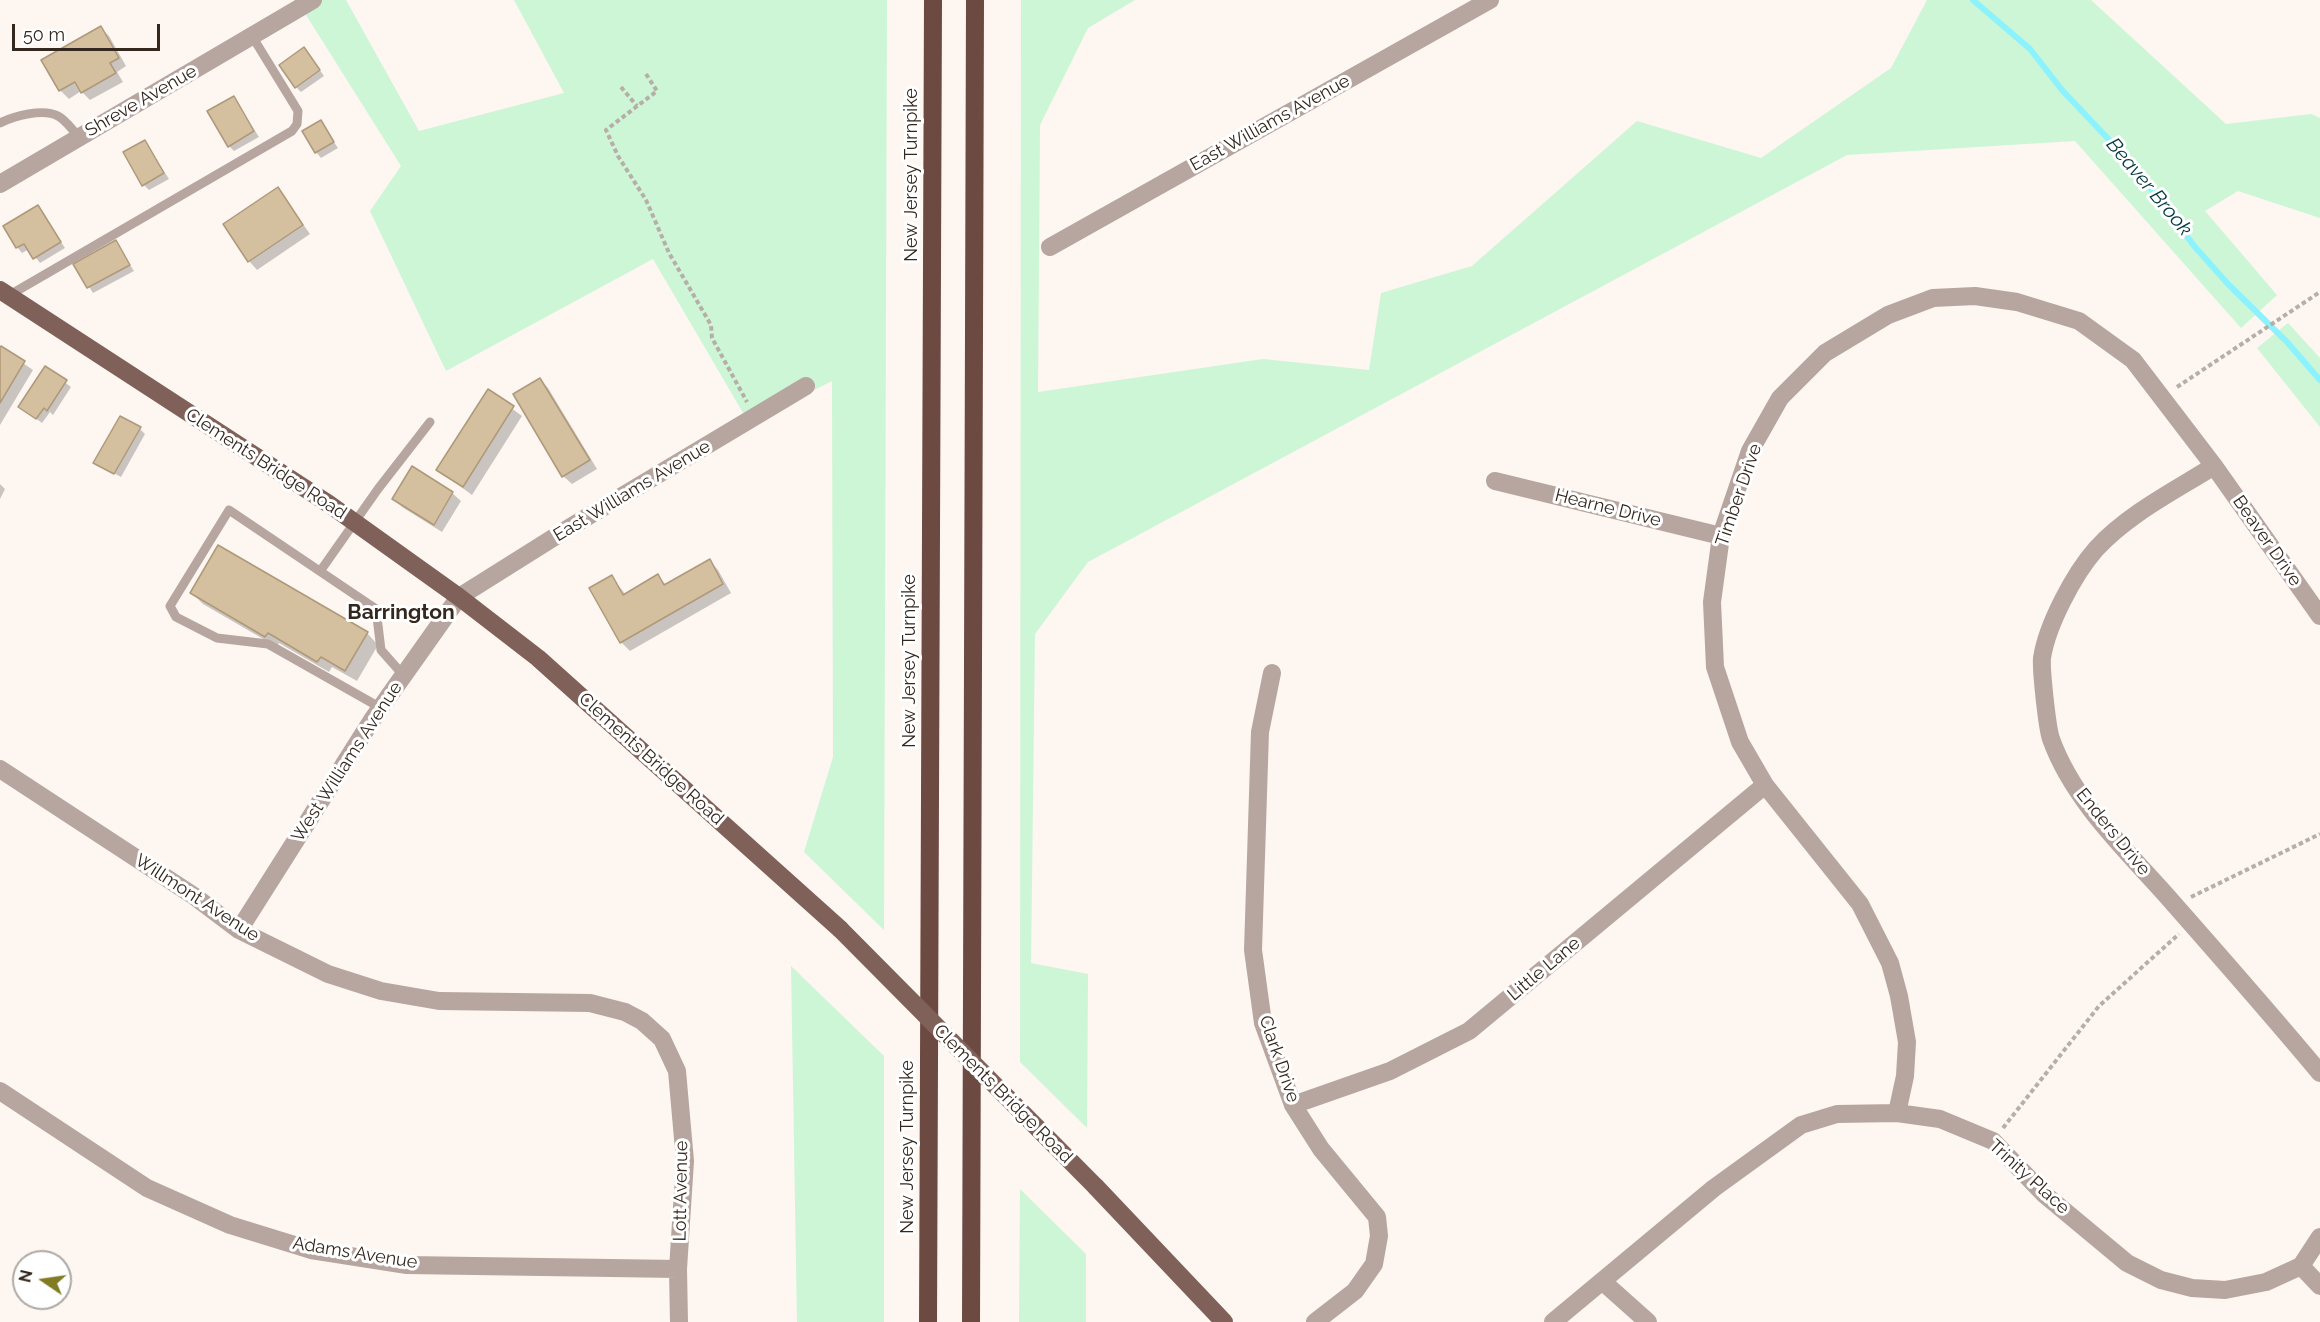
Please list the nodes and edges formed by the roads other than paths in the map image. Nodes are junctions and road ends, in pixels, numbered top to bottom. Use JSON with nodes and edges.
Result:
{"nodes":[{"id":1,"x":313,"y":0,"type":"edge"},
{"id":2,"x":933,"y":0,"type":"edge"},
{"id":3,"x":975,"y":0,"type":"edge"},
{"id":4,"x":1490,"y":0,"type":"edge"},
{"id":5,"x":252,"y":36,"type":"junction"},
{"id":6,"x":0,"y":123,"type":"edge"},
{"id":7,"x":79,"y":137,"type":"junction"},
{"id":8,"x":0,"y":184,"type":"edge"},
{"id":9,"x":1050,"y":247,"type":"dead end"},
{"id":10,"x":4,"y":293,"type":"edge"},
{"id":11,"x":806,"y":386,"type":"dead end"},
{"id":12,"x":430,"y":422,"type":"dead end"},
{"id":13,"x":2214,"y":466,"type":"junction"},
{"id":14,"x":1495,"y":480,"type":"dead end"},
{"id":15,"x":356,"y":524,"type":"junction"},
{"id":16,"x":1721,"y":536,"type":"junction"},
{"id":17,"x":321,"y":570,"type":"junction"},
{"id":18,"x":459,"y":597,"type":"junction"},
{"id":19,"x":2320,"y":616,"type":"edge"},
{"id":20,"x":1272,"y":673,"type":"dead end"},
{"id":21,"x":404,"y":676,"type":"junction"},
{"id":22,"x":381,"y":708,"type":"junction"},
{"id":23,"x":0,"y":769,"type":"edge"},
{"id":24,"x":1765,"y":785,"type":"junction"},
{"id":25,"x":239,"y":930,"type":"junction"},
{"id":26,"x":654,"y":1031,"type":"joint"},
{"id":27,"x":2320,"y":1073,"type":"edge"},
{"id":28,"x":0,"y":1091,"type":"edge"},
{"id":29,"x":1293,"y":1105,"type":"junction"},
{"id":30,"x":1897,"y":1113,"type":"junction"},
{"id":31,"x":2320,"y":1238,"type":"edge"},
{"id":32,"x":2301,"y":1266,"type":"junction"},
{"id":33,"x":678,"y":1269,"type":"junction"},
{"id":34,"x":1602,"y":1281,"type":"junction"},
{"id":35,"x":2320,"y":1286,"type":"edge"},
{"id":36,"x":679,"y":1322,"type":"edge"},
{"id":37,"x":928,"y":1322,"type":"edge"},
{"id":38,"x":971,"y":1322,"type":"edge"},
{"id":39,"x":1224,"y":1322,"type":"edge"},
{"id":40,"x":1316,"y":1322,"type":"edge"},
{"id":41,"x":1553,"y":1322,"type":"edge"},
{"id":42,"x":1648,"y":1322,"type":"edge"}],
"edges":[{"from":1,"to":5,"type":"street","name":"Shreve Avenue"},
{"from":2,"to":37,"type":"highway","name":"New Jersey Turnpike"},
{"from":3,"to":38,"type":"highway"},
{"from":4,"to":9,"type":"street","name":"East Williams Avenue"},
{"from":5,"to":7,"type":"street","name":"Shreve Avenue"},
{"from":5,"to":10,"type":"lane"},
{"from":6,"to":7,"type":"lane"},
{"from":7,"to":8,"type":"street","name":"Shreve Avenue"},
{"from":10,"to":15,"type":"main road","name":"Clements Bridge Road"},
{"from":11,"to":18,"type":"street","name":"East Williams Avenue"},
{"from":12,"to":15,"type":"lane"},
{"from":13,"to":16,"type":"street","name":"Timber Drive"},
{"from":13,"to":19,"type":"street","name":"Beaver Drive"},
{"from":13,"to":27,"type":"street","name":"Enders Drive"},
{"from":14,"to":16,"type":"street","name":"Hearne Drive"},
{"from":15,"to":17,"type":"lane"},
{"from":15,"to":18,"type":"main road","name":"Clements Bridge Road"},
{"from":16,"to":24,"type":"street","name":"Timber Drive"},
{"from":17,"to":21,"type":"lane"},
{"from":17,"to":22,"type":"lane"},
{"from":18,"to":21,"type":"street","name":"West Williams Avenue"},
{"from":18,"to":39,"type":"main road","name":"Clements Bridge Road","bridge":true},
{"from":20,"to":29,"type":"street","name":"Clark Drive"},
{"from":21,"to":22,"type":"street","name":"West Williams Avenue"},
{"from":22,"to":25,"type":"street","name":"West Williams Avenue"},
{"from":23,"to":25,"type":"street","name":"Willmont Avenue"},
{"from":24,"to":29,"type":"street","name":"Little Lane"},
{"from":24,"to":30,"type":"street","name":"Timber Drive"},
{"from":25,"to":26,"type":"street","name":"Willmont Avenue"},
{"from":26,"to":33,"type":"street","name":"Lott Avenue"},
{"from":28,"to":33,"type":"street","name":"Adams Avenue"},
{"from":29,"to":40,"type":"street","name":"Clark Drive"},
{"from":30,"to":32,"type":"street","name":"Trinity Place"},
{"from":30,"to":34,"type":"street","name":"Trinity Place"},
{"from":31,"to":32,"type":"street"},
{"from":32,"to":35,"type":"street"},
{"from":33,"to":36,"type":"street","name":"Lott Avenue"},
{"from":34,"to":41,"type":"street","name":"Trinity Place"},
{"from":34,"to":42,"type":"street"}]}
